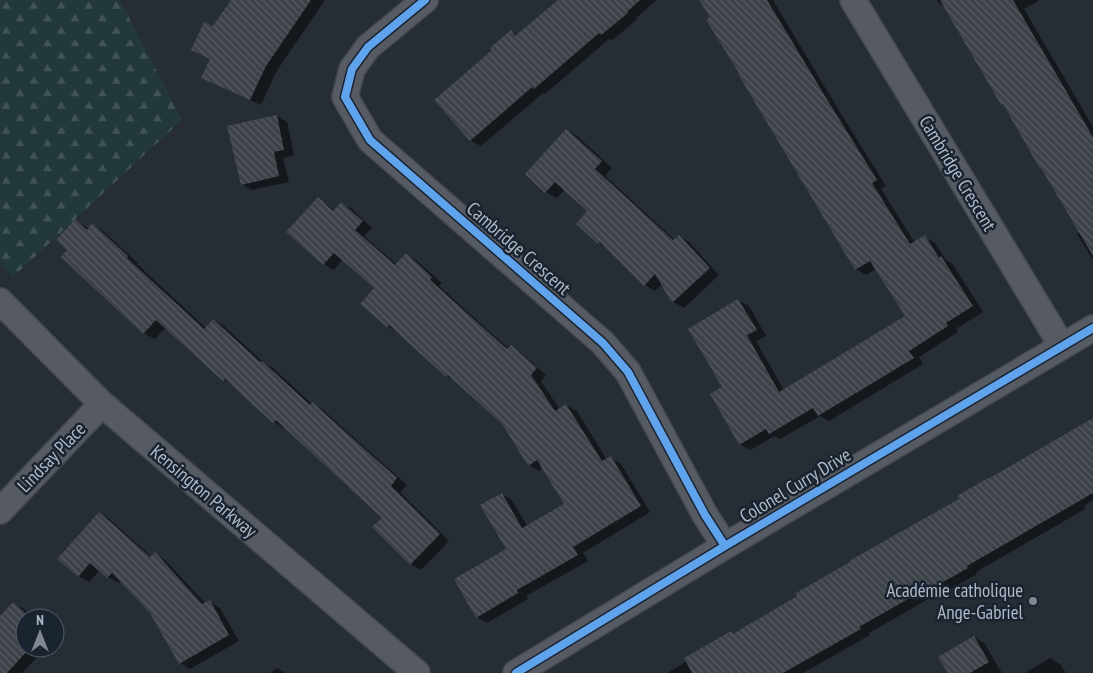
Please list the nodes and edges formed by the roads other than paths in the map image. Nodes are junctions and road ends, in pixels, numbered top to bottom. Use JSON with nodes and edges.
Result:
{"nodes":[{"id":1,"x":425,"y":0,"type":"edge"},
{"id":2,"x":854,"y":0,"type":"edge"},
{"id":3,"x":0,"y":301,"type":"edge"},
{"id":4,"x":1093,"y":328,"type":"edge"},
{"id":5,"x":1062,"y":346,"type":"junction"},
{"id":6,"x":102,"y":404,"type":"junction"},
{"id":7,"x":0,"y":511,"type":"edge"},
{"id":8,"x":724,"y":546,"type":"junction"},
{"id":9,"x":417,"y":673,"type":"edge"},
{"id":10,"x":516,"y":673,"type":"edge"}],
"edges":[{"from":1,"to":8,"type":"street","name":"Cambridge Crescent"},
{"from":2,"to":5,"type":"street","name":"Cambridge Crescent"},
{"from":3,"to":6,"type":"street","name":"Kensington Parkway"},
{"from":4,"to":5,"type":"street","name":"Colonel Curry Drive"},
{"from":5,"to":8,"type":"street","name":"Colonel Curry Drive"},
{"from":6,"to":7,"type":"street","name":"Lindsay Place"},
{"from":6,"to":9,"type":"street","name":"Kensington Parkway"},
{"from":8,"to":10,"type":"street","name":"Colonel Curry Drive"}]}
